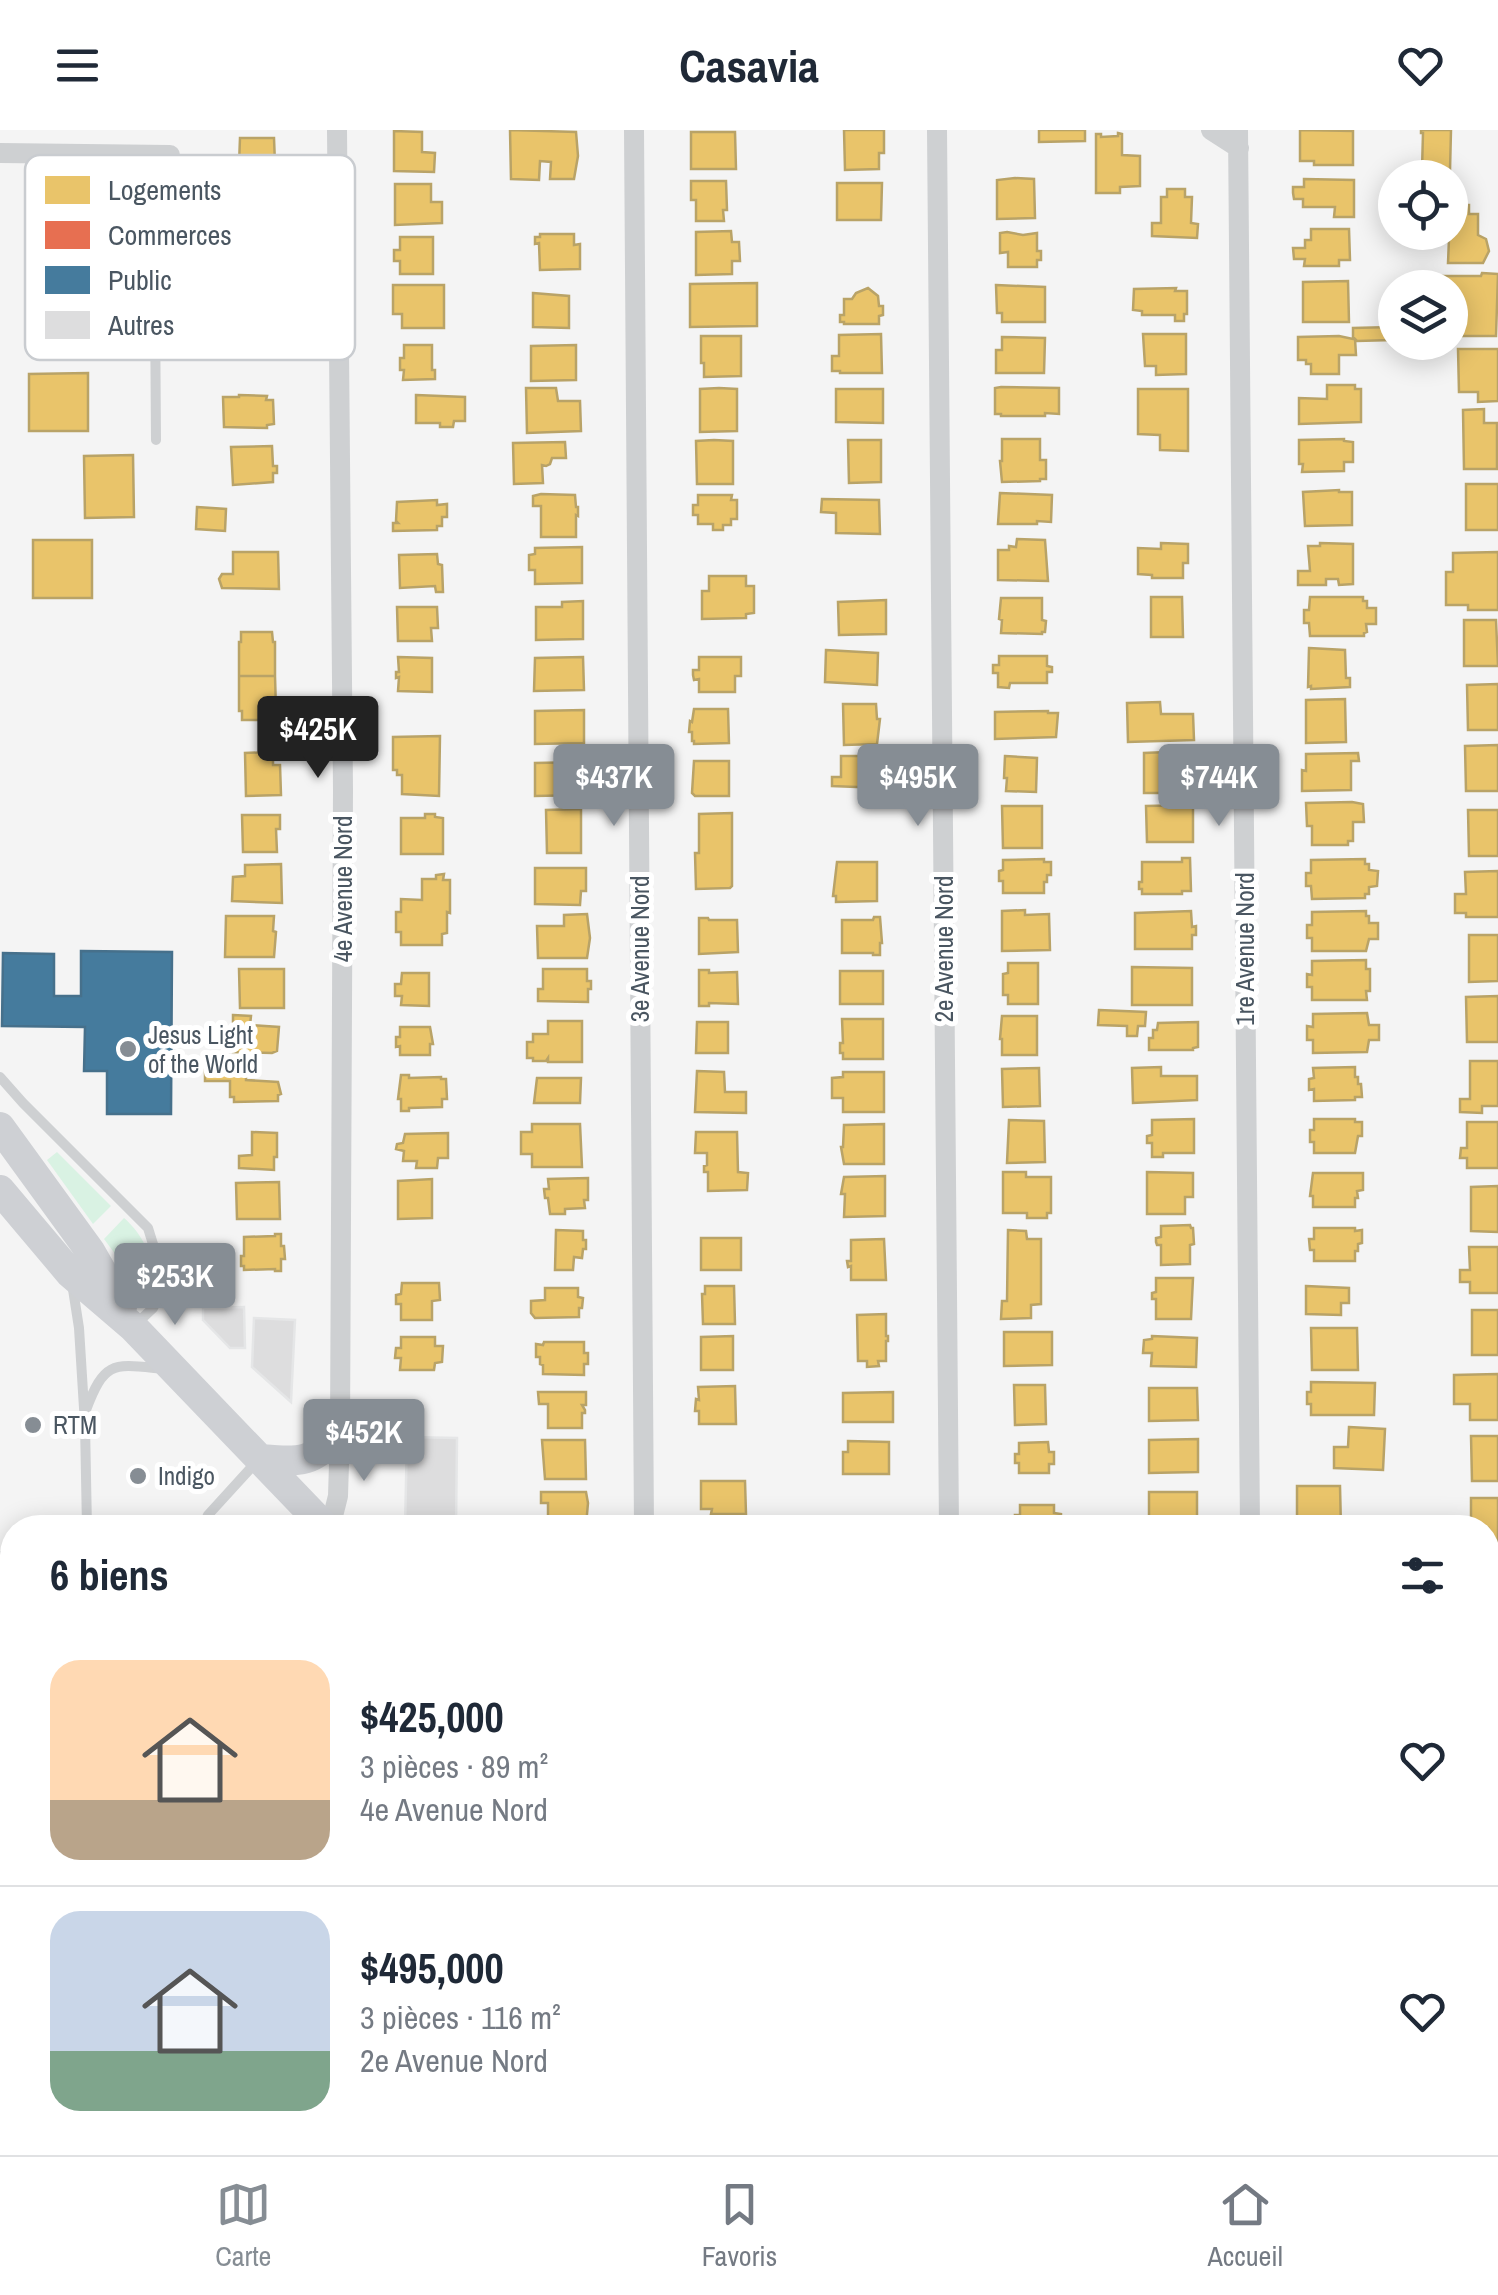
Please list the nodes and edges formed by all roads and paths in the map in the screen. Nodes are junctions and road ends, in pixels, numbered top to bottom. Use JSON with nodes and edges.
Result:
{"nodes":[{"id":1,"x":337,"y":130,"type":"edge"},
{"id":2,"x":634,"y":130,"type":"edge"},
{"id":3,"x":937,"y":130,"type":"edge"},
{"id":4,"x":1211,"y":130,"type":"edge"},
{"id":5,"x":1238,"y":139,"type":"edge"},
{"id":6,"x":0,"y":152,"type":"edge"},
{"id":7,"x":162,"y":155,"type":"edge"},
{"id":8,"x":337,"y":155,"type":"edge"},
{"id":9,"x":158,"y":360,"type":"edge"},
{"id":10,"x":339,"y":360,"type":"edge"},
{"id":11,"x":156,"y":440,"type":"dead end"},
{"id":12,"x":0,"y":1077,"type":"edge"},
{"id":13,"x":0,"y":1127,"type":"edge"},
{"id":14,"x":0,"y":1190,"type":"edge"},
{"id":15,"x":70,"y":1273,"type":"junction"},
{"id":16,"x":133,"y":1327,"type":"junction"},
{"id":17,"x":173,"y":1370,"type":"junction"},
{"id":18,"x":84,"y":1415,"type":"junction"},
{"id":19,"x":340,"y":1432,"type":"junction"},
{"id":20,"x":259,"y":1459,"type":"junction"},
{"id":21,"x":87,"y":1515,"type":"edge"},
{"id":22,"x":208,"y":1515,"type":"edge"},
{"id":23,"x":315,"y":1515,"type":"edge"},
{"id":24,"x":332,"y":1515,"type":"edge"},
{"id":25,"x":644,"y":1515,"type":"edge"},
{"id":26,"x":949,"y":1515,"type":"edge"},
{"id":27,"x":1250,"y":1515,"type":"edge"}],
"edges":[{"from":1,"to":8,"type":"street","name":"4e Avenue Nord"},
{"from":2,"to":25,"type":"street","name":"3e Avenue Nord"},
{"from":3,"to":26,"type":"street","name":"2e Avenue Nord"},
{"from":4,"to":5,"type":"street"},
{"from":5,"to":27,"type":"street","name":"1re Avenue Nord"},
{"from":6,"to":7,"type":"street"},
{"from":9,"to":11,"type":"lane"},
{"from":10,"to":19,"type":"street","name":"4e Avenue Nord"},
{"from":12,"to":16,"type":"lane"},
{"from":13,"to":16,"type":"main road"},
{"from":14,"to":15,"type":"main road"},
{"from":15,"to":16,"type":"main road"},
{"from":15,"to":18,"type":"lane"},
{"from":16,"to":17,"type":"main road"},
{"from":17,"to":18,"type":"lane"},
{"from":17,"to":20,"type":"main road"},
{"from":18,"to":21,"type":"lane"},
{"from":19,"to":20,"type":"main road"},
{"from":19,"to":24,"type":"street","name":"4e Avenue Nord"},
{"from":20,"to":22,"type":"lane"},
{"from":20,"to":23,"type":"main road"}]}
